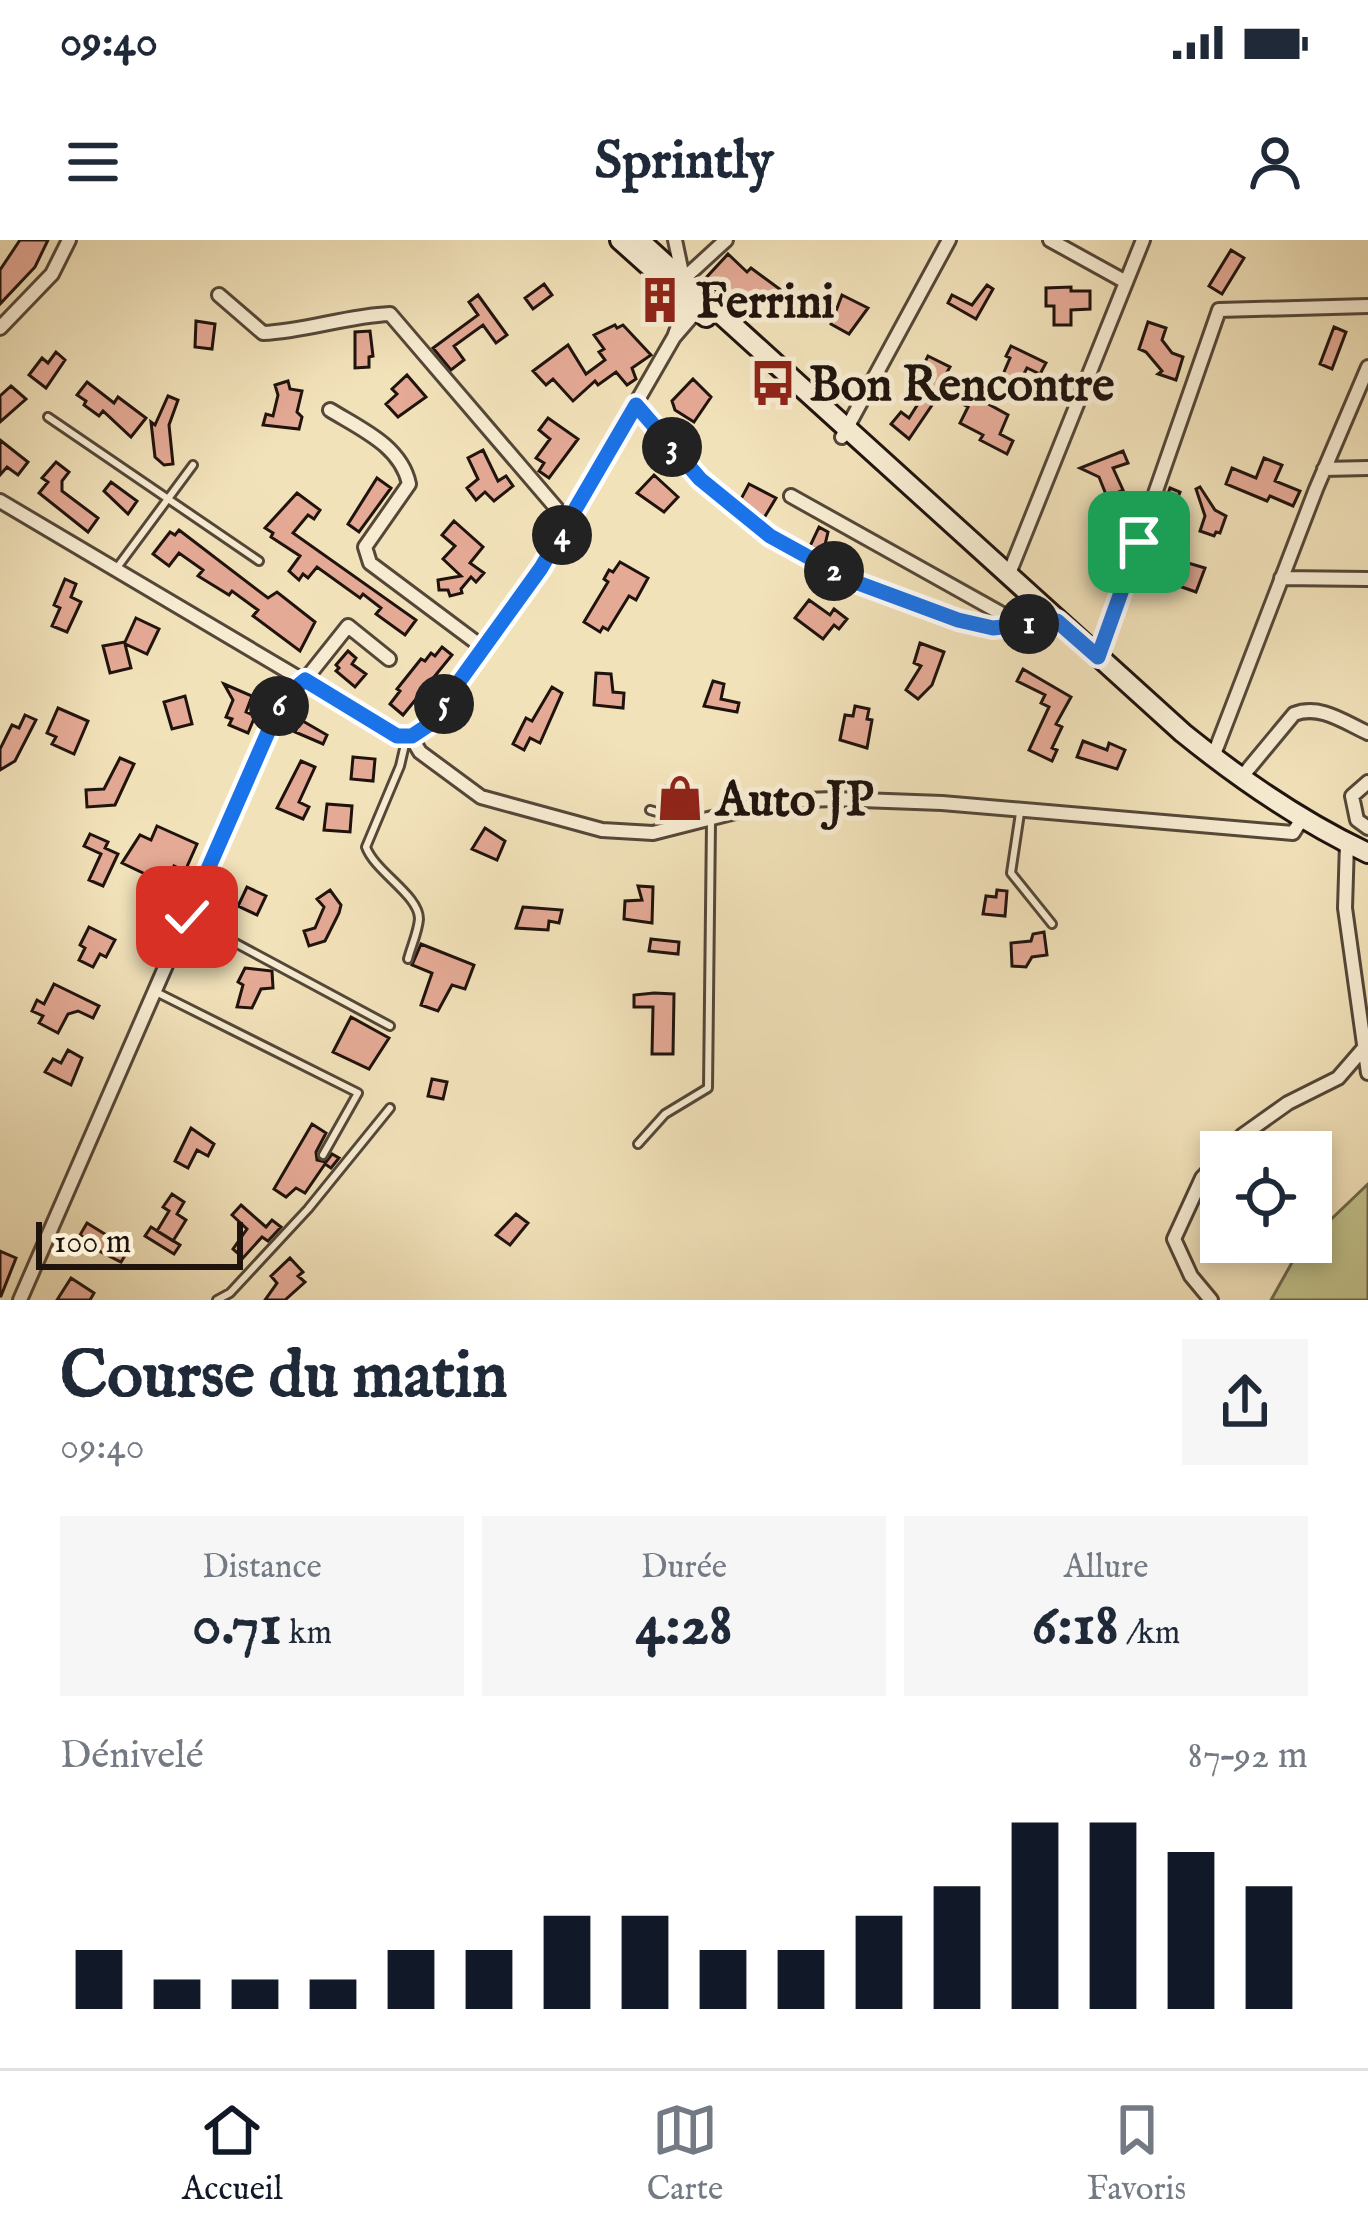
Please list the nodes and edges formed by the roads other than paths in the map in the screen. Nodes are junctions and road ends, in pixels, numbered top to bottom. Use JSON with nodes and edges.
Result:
{"nodes":[{"id":1,"x":68,"y":240,"type":"edge"},
{"id":2,"x":620,"y":240,"type":"edge"},
{"id":3,"x":639,"y":240,"type":"edge"},
{"id":4,"x":675,"y":240,"type":"edge"},
{"id":5,"x":726,"y":240,"type":"edge"},
{"id":6,"x":949,"y":240,"type":"edge"},
{"id":7,"x":1050,"y":240,"type":"edge"},
{"id":8,"x":1143,"y":240,"type":"edge"},
{"id":9,"x":1126,"y":282,"type":"junction"},
{"id":10,"x":219,"y":295,"type":"dead end"},
{"id":11,"x":688,"y":295,"type":"junction"},
{"id":12,"x":1368,"y":304,"type":"edge"},
{"id":13,"x":0,"y":328,"type":"edge"},
{"id":14,"x":1368,"y":368,"type":"edge"},
{"id":15,"x":636,"y":405,"type":"junction"},
{"id":16,"x":330,"y":410,"type":"dead end"},
{"id":17,"x":48,"y":417,"type":"dead end"},
{"id":18,"x":845,"y":432,"type":"junction"},
{"id":19,"x":193,"y":465,"type":"dead end"},
{"id":20,"x":1368,"y":468,"type":"edge"},
{"id":21,"x":1324,"y":470,"type":"junction"},
{"id":22,"x":791,"y":496,"type":"dead end"},
{"id":23,"x":169,"y":499,"type":"junction"},
{"id":24,"x":0,"y":501,"type":"edge"},
{"id":25,"x":569,"y":523,"type":"junction"},
{"id":26,"x":260,"y":561,"type":"dead end"},
{"id":27,"x":116,"y":569,"type":"junction"},
{"id":28,"x":1008,"y":576,"type":"junction"},
{"id":29,"x":1281,"y":578,"type":"junction"},
{"id":30,"x":1368,"y":579,"type":"edge"},
{"id":31,"x":1057,"y":621,"type":"junction"},
{"id":32,"x":1022,"y":625,"type":"junction"},
{"id":33,"x":485,"y":649,"type":"junction"},
{"id":34,"x":1098,"y":657,"type":"junction"},
{"id":35,"x":389,"y":658,"type":"dead end"},
{"id":36,"x":305,"y":680,"type":"junction"},
{"id":37,"x":1368,"y":733,"type":"edge"},
{"id":38,"x":409,"y":736,"type":"junction"},
{"id":39,"x":1213,"y":758,"type":"junction"},
{"id":40,"x":1240,"y":779,"type":"junction"},
{"id":41,"x":1368,"y":782,"type":"edge"},
{"id":42,"x":1020,"y":809,"type":"junction"},
{"id":43,"x":650,"y":810,"type":"dead end"},
{"id":44,"x":711,"y":818,"type":"junction"},
{"id":45,"x":1302,"y":819,"type":"junction"},
{"id":46,"x":694,"y":823,"type":"junction"},
{"id":47,"x":1368,"y":828,"type":"edge"},
{"id":48,"x":1348,"y":843,"type":"junction"},
{"id":49,"x":1368,"y":853,"type":"edge"},
{"id":50,"x":187,"y":917,"type":"junction"},
{"id":51,"x":1052,"y":924,"type":"dead end"},
{"id":52,"x":408,"y":959,"type":"dead end"},
{"id":53,"x":154,"y":991,"type":"junction"},
{"id":54,"x":390,"y":1026,"type":"dead end"},
{"id":55,"x":1364,"y":1048,"type":"junction"},
{"id":56,"x":1368,"y":1073,"type":"edge"},
{"id":57,"x":390,"y":1108,"type":"dead end"},
{"id":58,"x":1249,"y":1131,"type":"edge"},
{"id":59,"x":638,"y":1144,"type":"dead end"},
{"id":60,"x":323,"y":1155,"type":"dead end"},
{"id":61,"x":1200,"y":1182,"type":"edge"},
{"id":62,"x":20,"y":1300,"type":"edge"},
{"id":63,"x":217,"y":1300,"type":"edge"},
{"id":64,"x":1211,"y":1300,"type":"edge"}],
"edges":[{"from":1,"to":13,"type":"street"},
{"from":2,"to":11,"type":"main road"},
{"from":3,"to":11,"type":"main road"},
{"from":4,"to":11,"type":"street"},
{"from":5,"to":11,"type":"street"},
{"from":6,"to":18,"type":"street"},
{"from":7,"to":9,"type":"street"},
{"from":8,"to":9,"type":"street"},
{"from":9,"to":28,"type":"street"},
{"from":10,"to":25,"type":"street"},
{"from":11,"to":15,"type":"street"},
{"from":11,"to":18,"type":"main road"},
{"from":12,"to":34,"type":"street"},
{"from":14,"to":21,"type":"street"},
{"from":15,"to":25,"type":"street"},
{"from":15,"to":32,"type":"street"},
{"from":16,"to":33,"type":"street"},
{"from":17,"to":23,"type":"lane"},
{"from":18,"to":28,"type":"main road"},
{"from":19,"to":23,"type":"lane"},
{"from":20,"to":21,"type":"street"},
{"from":21,"to":29,"type":"street"},
{"from":22,"to":32,"type":"street"},
{"from":23,"to":26,"type":"lane"},
{"from":23,"to":27,"type":"lane"},
{"from":24,"to":27,"type":"street"},
{"from":25,"to":33,"type":"street"},
{"from":27,"to":36,"type":"street"},
{"from":28,"to":31,"type":"main road"},
{"from":29,"to":30,"type":"street"},
{"from":29,"to":39,"type":"street"},
{"from":31,"to":32,"type":"street"},
{"from":31,"to":34,"type":"main road"},
{"from":33,"to":38,"type":"street"},
{"from":34,"to":39,"type":"main road"},
{"from":35,"to":36,"type":"street"},
{"from":36,"to":38,"type":"street"},
{"from":36,"to":50,"type":"street"},
{"from":37,"to":40,"type":"street"},
{"from":38,"to":46,"type":"street"},
{"from":38,"to":52,"type":"lane"},
{"from":39,"to":40,"type":"main road"},
{"from":40,"to":45,"type":"main road"},
{"from":41,"to":47,"type":"street"},
{"from":42,"to":44,"type":"street"},
{"from":42,"to":45,"type":"street"},
{"from":42,"to":51,"type":"lane"},
{"from":43,"to":46,"type":"lane"},
{"from":44,"to":46,"type":"street"},
{"from":44,"to":59,"type":"lane"},
{"from":45,"to":48,"type":"main road"},
{"from":48,"to":49,"type":"main road"},
{"from":48,"to":55,"type":"street"},
{"from":50,"to":53,"type":"street"},
{"from":50,"to":54,"type":"lane"},
{"from":53,"to":60,"type":"lane"},
{"from":53,"to":62,"type":"street"},
{"from":55,"to":56,"type":"street"},
{"from":55,"to":58,"type":"street"},
{"from":57,"to":63,"type":"lane"},
{"from":61,"to":64,"type":"street"}]}
